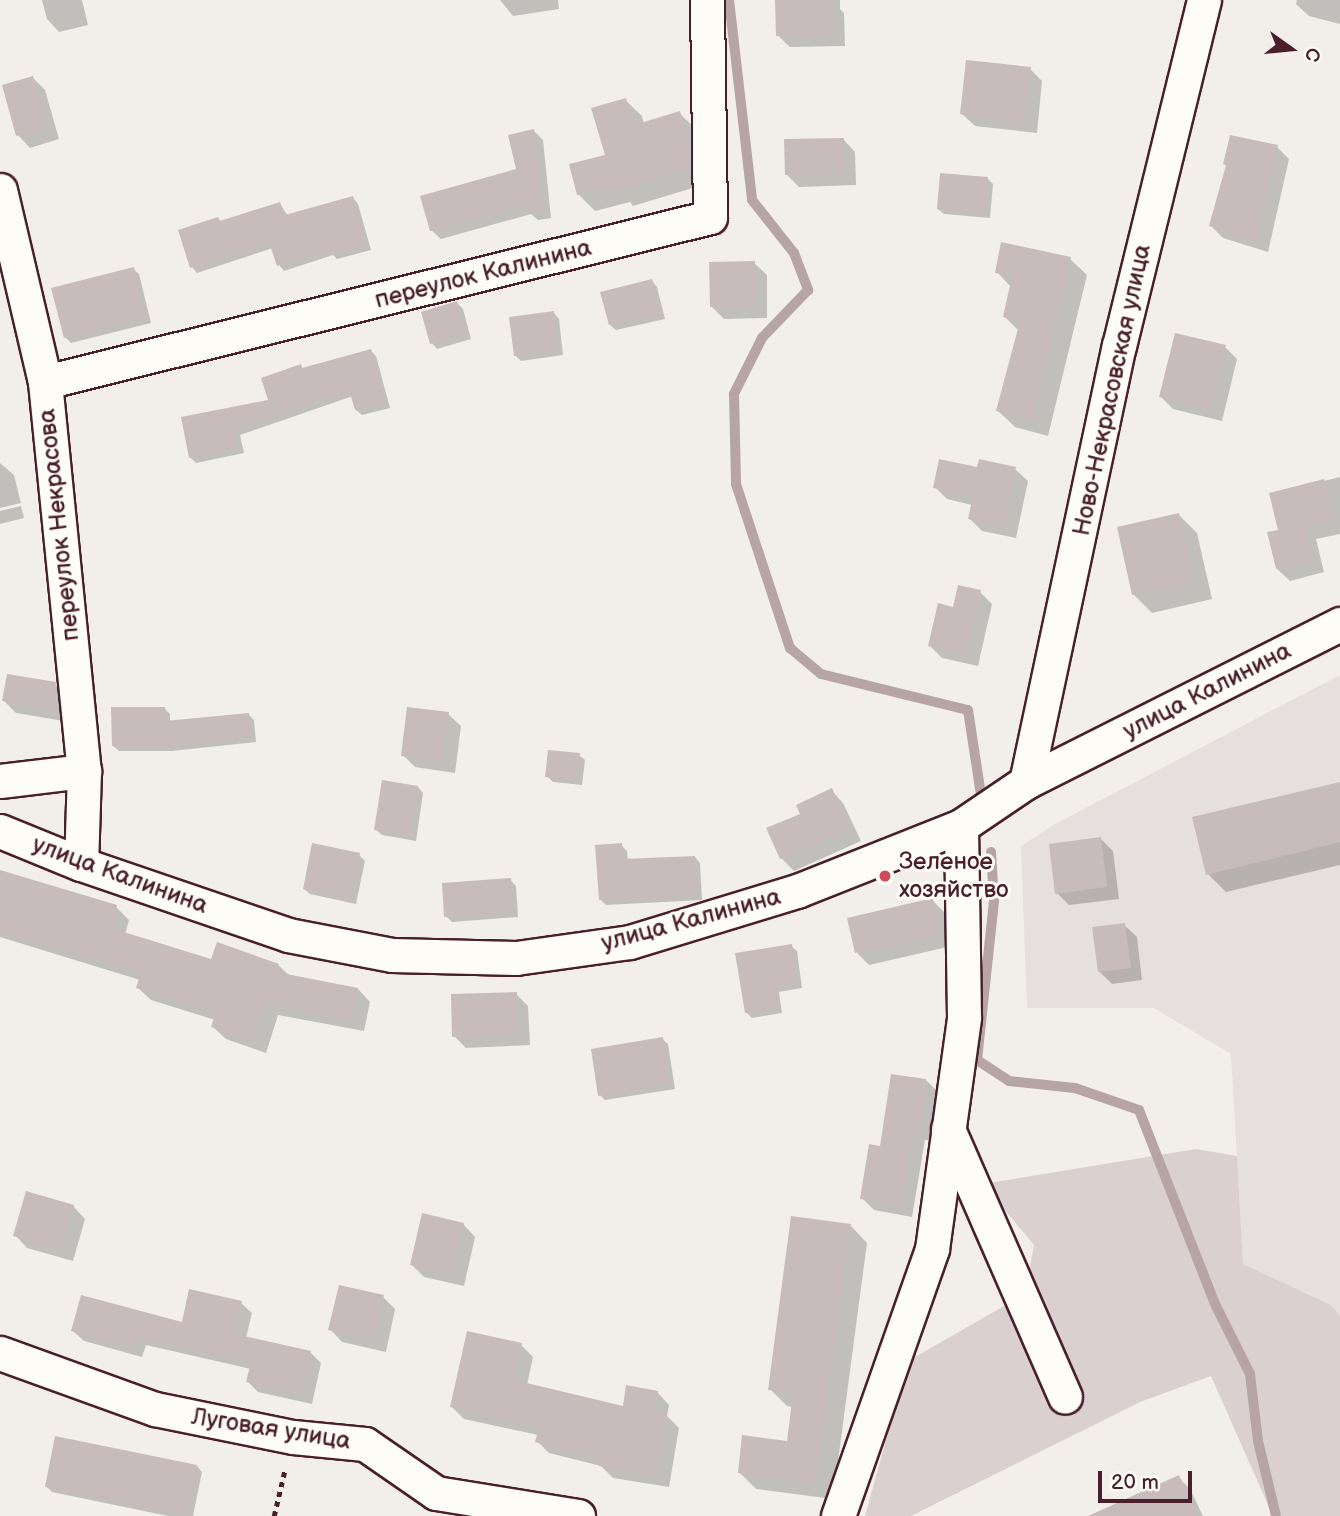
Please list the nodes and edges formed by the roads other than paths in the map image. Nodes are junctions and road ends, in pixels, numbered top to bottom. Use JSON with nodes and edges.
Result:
{"nodes":[{"id":1,"x":707,"y":0,"type":"edge"},
{"id":2,"x":1203,"y":0,"type":"edge"},
{"id":3,"x":0,"y":190,"type":"edge"},
{"id":4,"x":45,"y":382,"type":"junction"},
{"id":5,"x":1340,"y":624,"type":"edge"},
{"id":6,"x":84,"y":771,"type":"junction"},
{"id":7,"x":0,"y":782,"type":"edge"},
{"id":8,"x":1026,"y":782,"type":"junction"},
{"id":9,"x":961,"y":826,"type":"junction"},
{"id":10,"x":0,"y":831,"type":"edge"},
{"id":11,"x":81,"y":864,"type":"junction"},
{"id":12,"x":948,"y":1129,"type":"junction"},
{"id":13,"x":0,"y":1353,"type":"edge"},
{"id":14,"x":1065,"y":1397,"type":"dead end"},
{"id":15,"x":578,"y":1516,"type":"edge"},
{"id":16,"x":838,"y":1516,"type":"edge"}],
"edges":[{"from":1,"to":4,"type":"street","name":"переулок Калинина"},
{"from":2,"to":8,"type":"street","name":"Ново-Некрасовская улица"},
{"from":3,"to":4,"type":"street","name":"переулок Некрасова"},
{"from":4,"to":6,"type":"street","name":"переулок Некрасова"},
{"from":5,"to":8,"type":"street","name":"улица Калинина"},
{"from":6,"to":7,"type":"street"},
{"from":6,"to":11,"type":"street","name":"переулок Некрасова"},
{"from":8,"to":9,"type":"street","name":"улица Калинина"},
{"from":9,"to":11,"type":"street","name":"улица Калинина"},
{"from":9,"to":12,"type":"street"},
{"from":10,"to":11,"type":"street","name":"улица Калинина"},
{"from":12,"to":14,"type":"street"},
{"from":12,"to":16,"type":"street"},
{"from":13,"to":15,"type":"street","name":"Луговая улица"}]}
